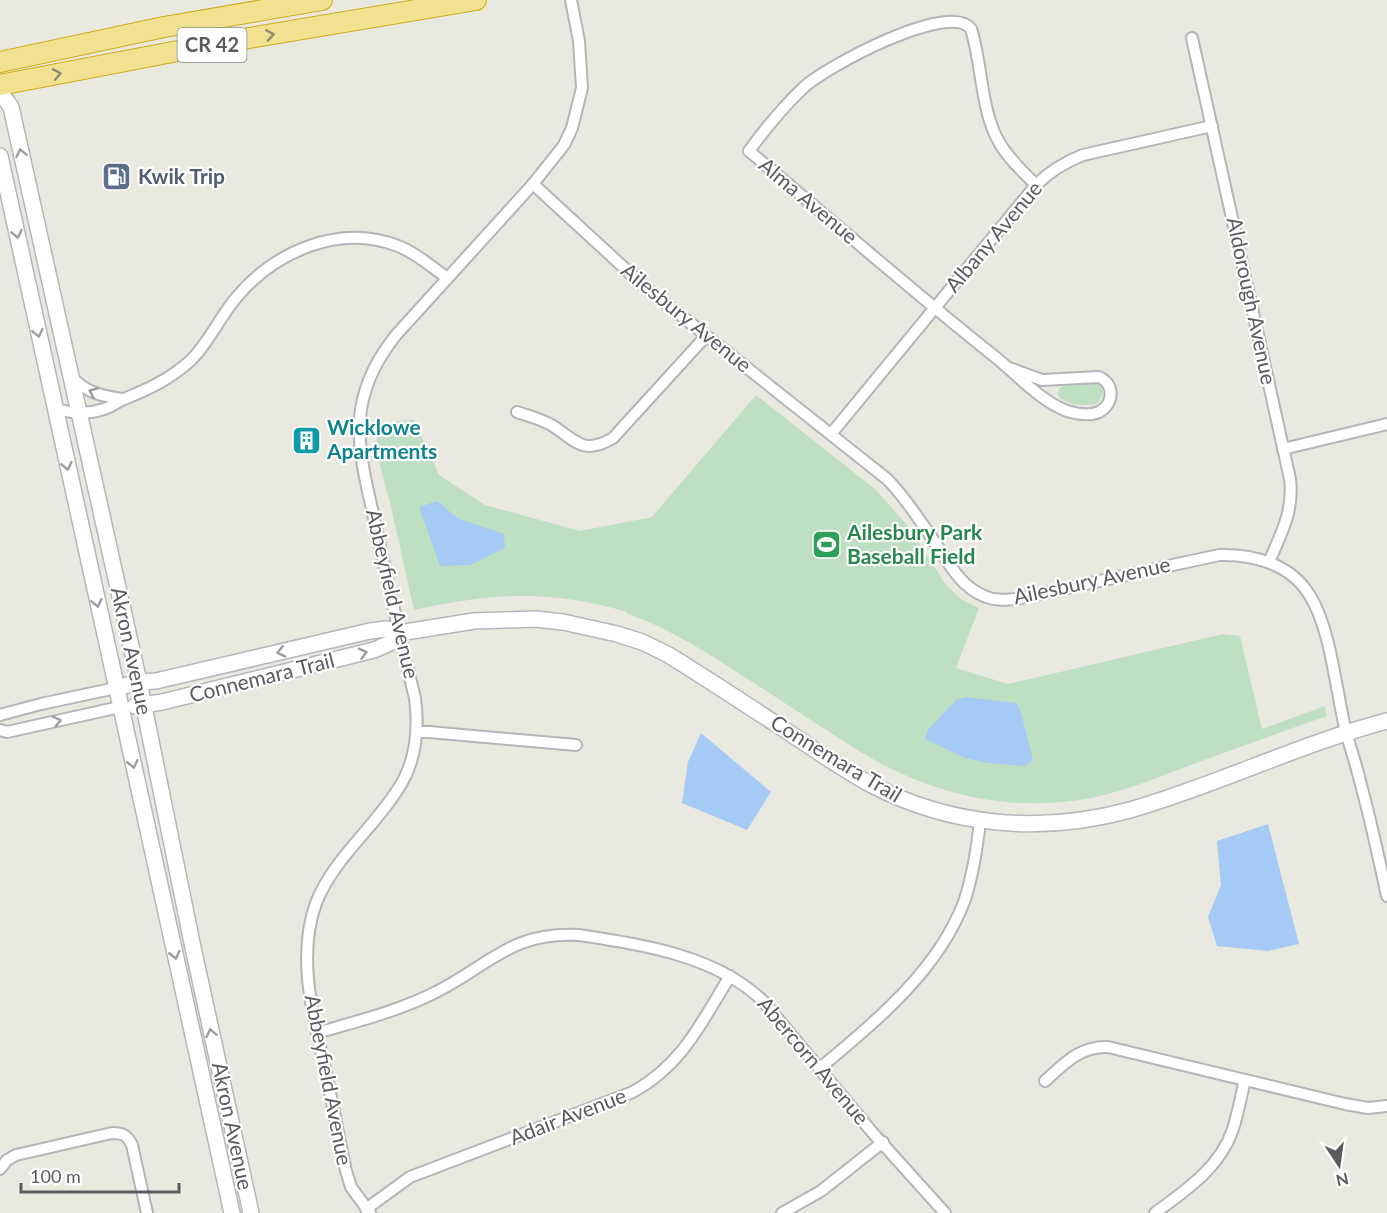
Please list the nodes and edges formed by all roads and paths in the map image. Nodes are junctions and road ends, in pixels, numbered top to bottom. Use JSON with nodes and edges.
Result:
{"nodes":[{"id":1,"x":322,"y":0,"type":"edge"},
{"id":2,"x":476,"y":0,"type":"edge"},
{"id":3,"x":572,"y":5,"type":"edge"},
{"id":4,"x":1192,"y":38,"type":"dead end"},
{"id":5,"x":0,"y":62,"type":"edge"},
{"id":6,"x":0,"y":85,"type":"edge"},
{"id":7,"x":0,"y":92,"type":"edge"},
{"id":8,"x":1212,"y":126,"type":"junction"},
{"id":9,"x":0,"y":156,"type":"edge"},
{"id":10,"x":533,"y":184,"type":"junction"},
{"id":11,"x":1035,"y":185,"type":"junction"},
{"id":12,"x":447,"y":278,"type":"junction"},
{"id":13,"x":934,"y":308,"type":"junction"},
{"id":14,"x":706,"y":336,"type":"junction"},
{"id":15,"x":1009,"y":368,"type":"junction"},
{"id":16,"x":70,"y":374,"type":"junction"},
{"id":17,"x":122,"y":399,"type":"junction"},
{"id":18,"x":55,"y":409,"type":"junction"},
{"id":19,"x":517,"y":412,"type":"dead end"},
{"id":20,"x":79,"y":414,"type":"junction"},
{"id":21,"x":1387,"y":424,"type":"edge"},
{"id":22,"x":831,"y":434,"type":"junction"},
{"id":23,"x":1284,"y":449,"type":"junction"},
{"id":24,"x":1269,"y":562,"type":"junction"},
{"id":25,"x":399,"y":633,"type":"junction"},
{"id":26,"x":139,"y":682,"type":"junction"},
{"id":27,"x":116,"y":688,"type":"junction"},
{"id":28,"x":143,"y":705,"type":"junction"},
{"id":29,"x":120,"y":707,"type":"junction"},
{"id":30,"x":0,"y":715,"type":"edge"},
{"id":31,"x":1387,"y":721,"type":"edge"},
{"id":32,"x":0,"y":730,"type":"edge"},
{"id":33,"x":417,"y":732,"type":"junction"},
{"id":34,"x":1346,"y":732,"type":"junction"},
{"id":35,"x":576,"y":745,"type":"dead end"},
{"id":36,"x":980,"y":821,"type":"junction"},
{"id":37,"x":1387,"y":896,"type":"edge"},
{"id":38,"x":730,"y":976,"type":"junction"},
{"id":39,"x":317,"y":1033,"type":"junction"},
{"id":40,"x":820,"y":1068,"type":"junction"},
{"id":41,"x":1245,"y":1080,"type":"junction"},
{"id":42,"x":1045,"y":1081,"type":"dead end"},
{"id":43,"x":1387,"y":1106,"type":"edge"},
{"id":44,"x":883,"y":1142,"type":"junction"},
{"id":45,"x":0,"y":1169,"type":"edge"},
{"id":46,"x":368,"y":1211,"type":"edge"},
{"id":47,"x":147,"y":1213,"type":"edge"},
{"id":48,"x":232,"y":1213,"type":"edge"},
{"id":49,"x":251,"y":1213,"type":"edge"},
{"id":50,"x":782,"y":1213,"type":"edge"},
{"id":51,"x":945,"y":1213,"type":"edge"},
{"id":52,"x":1155,"y":1213,"type":"edge"}],
"edges":[{"from":1,"to":5,"type":"highway","number":"CR 42"},
{"from":6,"to":2,"type":"highway","number":"CR 42","one_way":true},
{"from":3,"to":10,"type":"street","name":"Abbeyfield Avenue"},
{"from":4,"to":8,"type":"street","name":"Aldorough Avenue"},
{"from":16,"to":7,"type":"street","name":"Akron Avenue","one_way":true},
{"from":8,"to":11,"type":"street","name":"Albany Avenue"},
{"from":8,"to":23,"type":"street","name":"Aldorough Avenue"},
{"from":9,"to":18,"type":"street","name":"Akron Avenue","one_way":true},
{"from":10,"to":12,"type":"street","name":"Abbeyfield Avenue"},
{"from":10,"to":14,"type":"street","name":"Ailesbury Avenue"},
{"from":11,"to":13,"type":"street","name":"Albany Avenue"},
{"from":11,"to":13,"type":"street","name":"Alma Avenue"},
{"from":12,"to":17,"type":"street"},
{"from":12,"to":25,"type":"street","name":"Abbeyfield Avenue"},
{"from":13,"to":15,"type":"street"},
{"from":13,"to":22,"type":"street","name":"Albany Avenue"},
{"from":14,"to":19,"type":"street"},
{"from":14,"to":22,"type":"street","name":"Ailesbury Avenue"},
{"from":15,"to":15,"type":"street"},
{"from":17,"to":16,"type":"street","one_way":true},
{"from":16,"to":20,"type":"street","name":"Akron Avenue"},
{"from":17,"to":20,"type":"street"},
{"from":18,"to":20,"type":"street"},
{"from":18,"to":27,"type":"street","name":"Akron Avenue","one_way":true},
{"from":20,"to":26,"type":"street","name":"Akron Avenue"},
{"from":21,"to":23,"type":"street"},
{"from":22,"to":24,"type":"street","name":"Ailesbury Avenue"},
{"from":23,"to":24,"type":"street","name":"Aldorough Avenue"},
{"from":24,"to":34,"type":"street","name":"Ailesbury Avenue"},
{"from":25,"to":26,"type":"street","name":"Connemara Trail","one_way":true},
{"from":28,"to":25,"type":"street","name":"Connemara Trail","one_way":true},
{"from":25,"to":33,"type":"street","name":"Abbeyfield Avenue"},
{"from":25,"to":36,"type":"street","name":"Connemara Trail"},
{"from":26,"to":27,"type":"street","name":"Connemara Trail"},
{"from":26,"to":28,"type":"street","name":"Akron Avenue"},
{"from":27,"to":29,"type":"street","name":"Akron Avenue"},
{"from":27,"to":30,"type":"street"},
{"from":28,"to":29,"type":"street","name":"Connemara Trail"},
{"from":49,"to":28,"type":"street","name":"Akron Avenue","one_way":true},
{"from":32,"to":29,"type":"street","one_way":true},
{"from":29,"to":48,"type":"street","name":"Akron Avenue","one_way":true},
{"from":31,"to":34,"type":"street","name":"Connemara Trail"},
{"from":33,"to":35,"type":"street"},
{"from":33,"to":39,"type":"street","name":"Abbeyfield Avenue"},
{"from":34,"to":36,"type":"street","name":"Connemara Trail"},
{"from":34,"to":37,"type":"street","name":"Ailesbury Avenue"},
{"from":36,"to":40,"type":"street"},
{"from":38,"to":39,"type":"street","name":"Abercorn Avenue"},
{"from":38,"to":40,"type":"street","name":"Abercorn Avenue"},
{"from":38,"to":46,"type":"street","name":"Adair Avenue"},
{"from":39,"to":46,"type":"street","name":"Abbeyfield Avenue"},
{"from":40,"to":44,"type":"street","name":"Abercorn Avenue"},
{"from":41,"to":42,"type":"street"},
{"from":41,"to":43,"type":"street"},
{"from":41,"to":52,"type":"street"},
{"from":44,"to":50,"type":"street"},
{"from":44,"to":51,"type":"street","name":"Abercorn Avenue"},
{"from":45,"to":47,"type":"street"}]}
